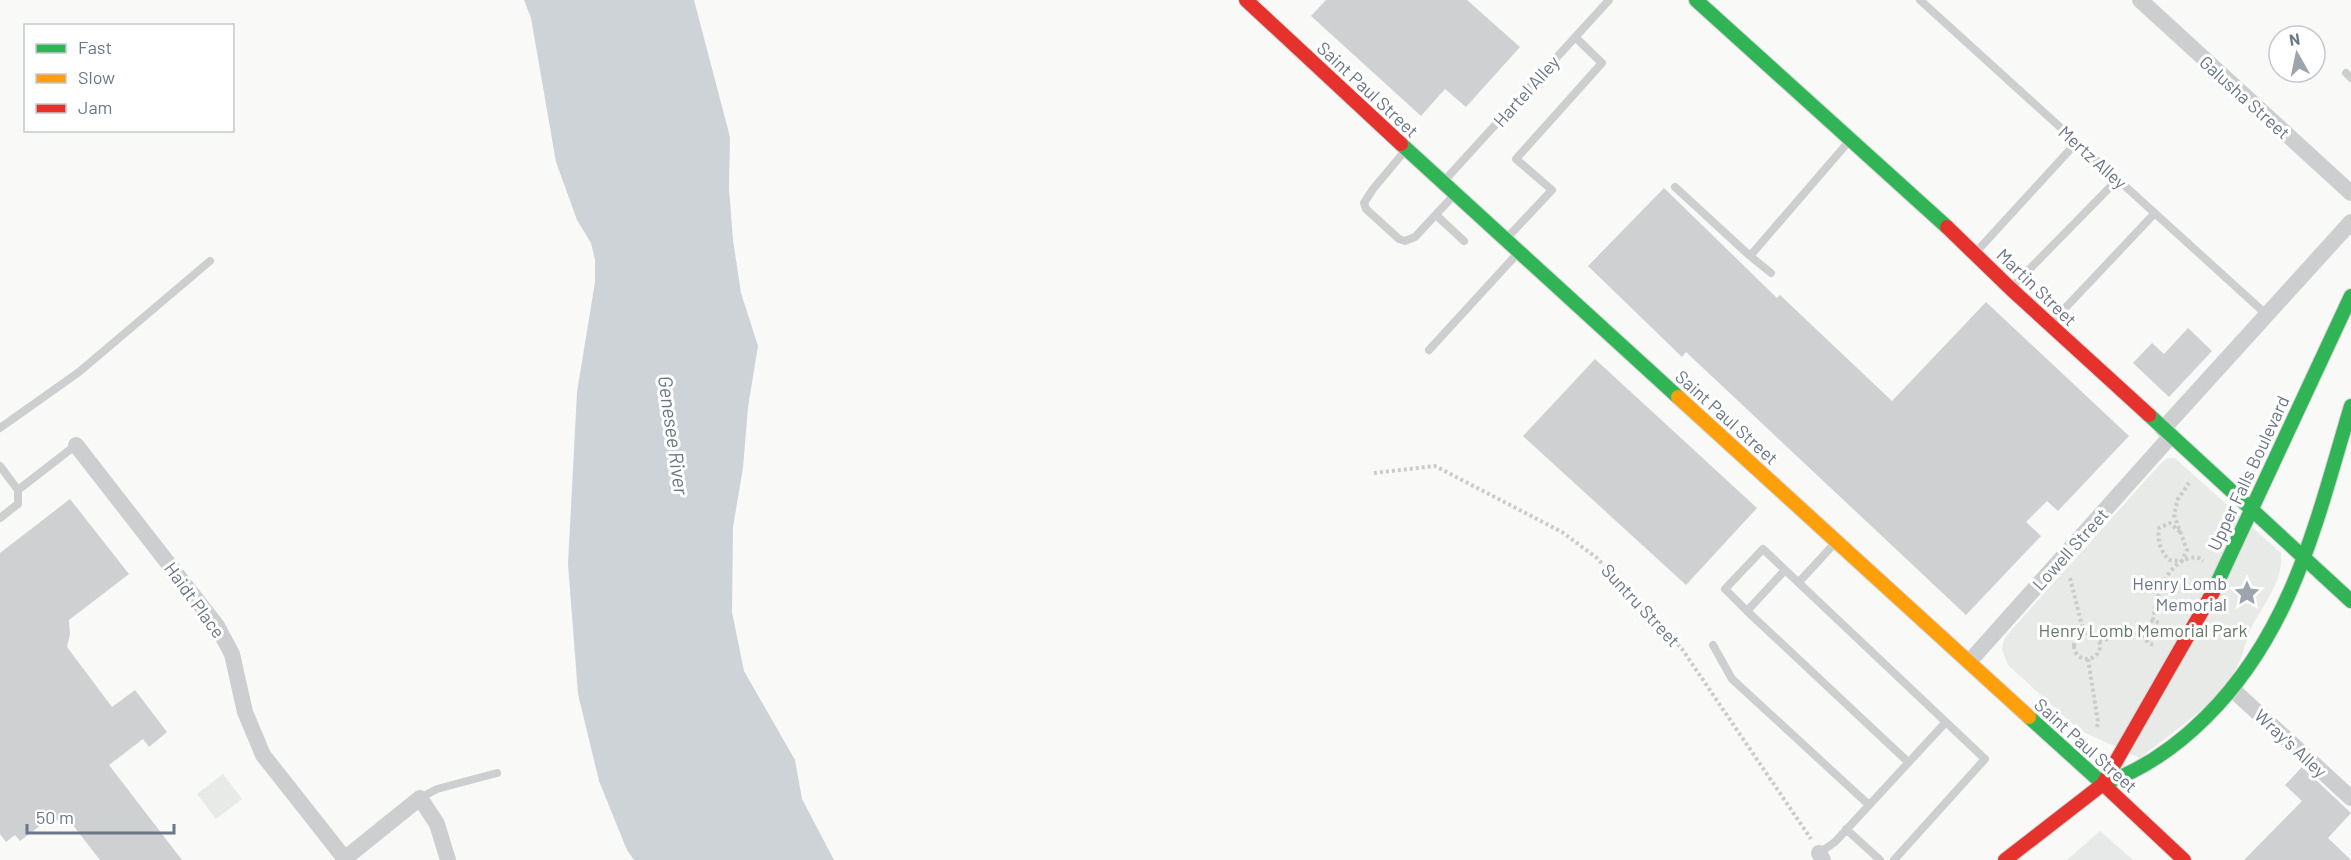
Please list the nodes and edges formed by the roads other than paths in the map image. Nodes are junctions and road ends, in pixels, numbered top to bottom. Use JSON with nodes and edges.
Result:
{"nodes":[{"id":1,"x":1246,"y":0,"type":"edge"},
{"id":2,"x":1609,"y":0,"type":"edge"},
{"id":3,"x":1696,"y":0,"type":"edge"},
{"id":4,"x":1920,"y":0,"type":"edge"},
{"id":5,"x":2140,"y":0,"type":"edge"},
{"id":6,"x":1575,"y":37,"type":"junction"},
{"id":7,"x":1851,"y":140,"type":"junction"},
{"id":8,"x":2077,"y":142,"type":"junction"},
{"id":9,"x":1407,"y":149,"type":"junction"},
{"id":10,"x":2118,"y":180,"type":"junction"},
{"id":11,"x":1442,"y":182,"type":"junction"},
{"id":12,"x":1676,"y":187,"type":"dead end"},
{"id":13,"x":2351,"y":193,"type":"edge"},
{"id":14,"x":1455,"y":194,"type":"junction"},
{"id":15,"x":2155,"y":213,"type":"junction"},
{"id":16,"x":1436,"y":215,"type":"junction"},
{"id":17,"x":2351,"y":222,"type":"edge"},
{"id":18,"x":1505,"y":239,"type":"junction"},
{"id":19,"x":1464,"y":241,"type":"dead end"},
{"id":20,"x":1519,"y":252,"type":"junction"},
{"id":21,"x":1976,"y":253,"type":"junction"},
{"id":22,"x":1750,"y":256,"type":"junction"},
{"id":23,"x":210,"y":261,"type":"dead end"},
{"id":24,"x":1771,"y":273,"type":"dead end"},
{"id":25,"x":2011,"y":288,"type":"junction"},
{"id":26,"x":2351,"y":296,"type":"edge"},
{"id":27,"x":2267,"y":315,"type":"junction"},
{"id":28,"x":2049,"y":324,"type":"junction"},
{"id":29,"x":1429,"y":350,"type":"dead end"},
{"id":30,"x":2351,"y":406,"type":"edge"},
{"id":31,"x":0,"y":428,"type":"edge"},
{"id":32,"x":2167,"y":432,"type":"junction"},
{"id":33,"x":76,"y":444,"type":"joint"},
{"id":34,"x":0,"y":466,"type":"edge"},
{"id":35,"x":18,"y":490,"type":"junction"},
{"id":36,"x":2252,"y":510,"type":"junction"},
{"id":37,"x":0,"y":518,"type":"edge"},
{"id":38,"x":1837,"y":541,"type":"junction"},
{"id":39,"x":2303,"y":557,"type":"junction"},
{"id":40,"x":1785,"y":570,"type":"junction"},
{"id":41,"x":1799,"y":582,"type":"junction"},
{"id":42,"x":2351,"y":601,"type":"edge"},
{"id":43,"x":1747,"y":611,"type":"junction"},
{"id":44,"x":1713,"y":645,"type":"dead end"},
{"id":45,"x":1969,"y":662,"type":"junction"},
{"id":46,"x":2232,"y":689,"type":"junction"},
{"id":47,"x":1946,"y":722,"type":"junction"},
{"id":48,"x":1908,"y":762,"type":"junction"},
{"id":49,"x":497,"y":773,"type":"dead end"},
{"id":50,"x":2103,"y":784,"type":"junction"},
{"id":51,"x":420,"y":798,"type":"junction"},
{"id":52,"x":2351,"y":798,"type":"edge"},
{"id":53,"x":1869,"y":805,"type":"junction"},
{"id":54,"x":1846,"y":829,"type":"junction"},
{"id":55,"x":1821,"y":856,"type":"edge"},
{"id":56,"x":344,"y":859,"type":"edge"},
{"id":57,"x":448,"y":860,"type":"edge"},
{"id":58,"x":1880,"y":860,"type":"edge"},
{"id":59,"x":1894,"y":860,"type":"edge"},
{"id":60,"x":2005,"y":860,"type":"edge"},
{"id":61,"x":2184,"y":860,"type":"edge"}],
"edges":[{"from":1,"to":9,"type":"main road","name":"Saint Paul Street"},
{"from":2,"to":6,"type":"lane","name":"Hartel Alley"},
{"from":3,"to":7,"type":"main road","name":"Martin Street"},
{"from":4,"to":8,"type":"lane","name":"Mertz Alley"},
{"from":5,"to":13,"type":"street","name":"Galusha Street"},
{"from":6,"to":11,"type":"lane","name":"Hartel Alley"},
{"from":6,"to":18,"type":"lane"},
{"from":7,"to":21,"type":"main road","name":"Martin Street"},
{"from":7,"to":22,"type":"lane"},
{"from":8,"to":10,"type":"lane","name":"Mertz Alley"},
{"from":8,"to":21,"type":"lane"},
{"from":9,"to":11,"type":"main road","name":"Saint Paul Street"},
{"from":9,"to":16,"type":"lane"},
{"from":10,"to":15,"type":"lane","name":"Mertz Alley"},
{"from":10,"to":25,"type":"lane"},
{"from":11,"to":14,"type":"main road","name":"Saint Paul Street"},
{"from":12,"to":22,"type":"lane"},
{"from":14,"to":16,"type":"lane"},
{"from":14,"to":18,"type":"main road","name":"Saint Paul Street"},
{"from":15,"to":27,"type":"lane","name":"Mertz Alley"},
{"from":15,"to":28,"type":"lane"},
{"from":16,"to":19,"type":"lane"},
{"from":17,"to":27,"type":"street","name":"Lowell Street"},
{"from":18,"to":20,"type":"main road","name":"Saint Paul Street"},
{"from":20,"to":29,"type":"lane"},
{"from":20,"to":38,"type":"main road","name":"Saint Paul Street"},
{"from":21,"to":25,"type":"main road","name":"Martin Street"},
{"from":22,"to":24,"type":"lane"},
{"from":23,"to":31,"type":"lane"},
{"from":25,"to":28,"type":"main road","name":"Martin Street"},
{"from":26,"to":36,"type":"main road","name":"Upper Falls Boulevard"},
{"from":27,"to":32,"type":"street","name":"Lowell Street"},
{"from":28,"to":32,"type":"main road","name":"Martin Street"},
{"from":30,"to":39,"type":"main road"},
{"from":32,"to":36,"type":"main road","name":"Martin Street"},
{"from":32,"to":45,"type":"street","name":"Lowell Street"},
{"from":33,"to":35,"type":"lane"},
{"from":33,"to":56,"type":"street","name":"Haidt Place"},
{"from":34,"to":35,"type":"lane"},
{"from":35,"to":37,"type":"lane"},
{"from":36,"to":39,"type":"main road","name":"Martin Street"},
{"from":36,"to":50,"type":"main road","name":"Upper Falls Boulevard"},
{"from":38,"to":41,"type":"lane"},
{"from":38,"to":45,"type":"main road","name":"Saint Paul Street"},
{"from":39,"to":42,"type":"main road","name":"Martin Street"},
{"from":39,"to":46,"type":"main road"},
{"from":40,"to":41,"type":"lane"},
{"from":40,"to":43,"type":"lane"},
{"from":40,"to":43,"type":"lane"},
{"from":41,"to":47,"type":"lane"},
{"from":43,"to":48,"type":"lane"},
{"from":44,"to":53,"type":"lane"},
{"from":45,"to":50,"type":"main road","name":"Saint Paul Street"},
{"from":46,"to":50,"type":"main road"},
{"from":46,"to":52,"type":"street","name":"Wray's Alley"},
{"from":47,"to":48,"type":"lane"},
{"from":47,"to":59,"type":"lane"},
{"from":48,"to":53,"type":"lane"},
{"from":49,"to":51,"type":"lane"},
{"from":50,"to":60,"type":"main road"},
{"from":50,"to":61,"type":"main road","name":"Saint Paul Street"},
{"from":51,"to":56,"type":"street"},
{"from":51,"to":57,"type":"street"},
{"from":53,"to":54,"type":"lane"},
{"from":54,"to":55,"type":"lane"},
{"from":54,"to":58,"type":"lane"}]}
